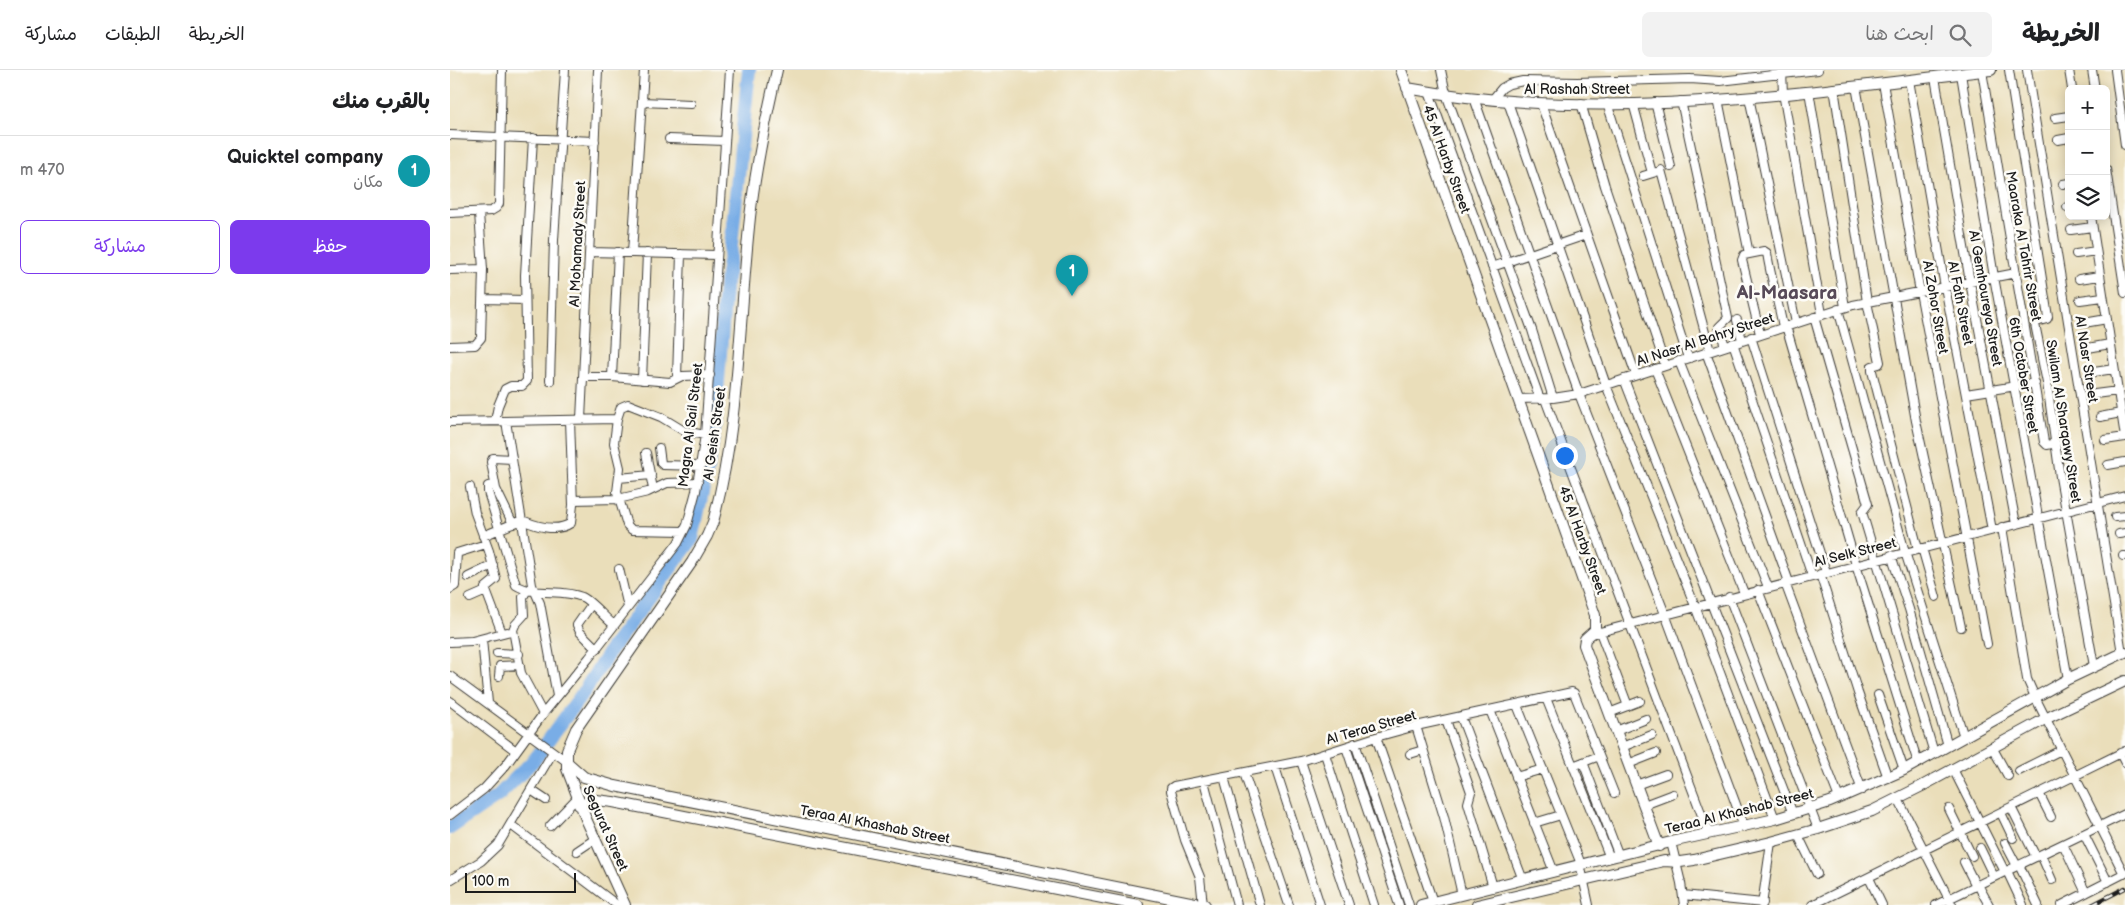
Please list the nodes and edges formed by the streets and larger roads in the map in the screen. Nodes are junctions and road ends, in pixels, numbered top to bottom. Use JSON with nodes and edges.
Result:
{"nodes":[{"id":1,"x":502,"y":70,"type":"edge"},
{"id":2,"x":565,"y":70,"type":"edge"},
{"id":3,"x":598,"y":70,"type":"edge"},
{"id":4,"x":644,"y":70,"type":"edge"},
{"id":5,"x":730,"y":70,"type":"edge"},
{"id":6,"x":777,"y":70,"type":"edge"},
{"id":7,"x":1401,"y":70,"type":"edge"},
{"id":8,"x":1441,"y":70,"type":"edge"},
{"id":9,"x":1818,"y":70,"type":"edge"},
{"id":10,"x":2009,"y":70,"type":"edge"},
{"id":11,"x":2027,"y":70,"type":"edge"},
{"id":12,"x":2069,"y":70,"type":"edge"},
{"id":13,"x":2092,"y":70,"type":"edge"},
{"id":14,"x":2115,"y":70,"type":"edge"},
{"id":15,"x":1986,"y":71,"type":"edge"},
{"id":16,"x":1782,"y":72,"type":"edge"},
{"id":17,"x":1961,"y":74,"type":"junction"},
{"id":18,"x":1934,"y":77,"type":"junction"},
{"id":19,"x":1908,"y":80,"type":"junction"},
{"id":20,"x":1883,"y":82,"type":"junction"},
{"id":21,"x":2071,"y":85,"type":"edge"},
{"id":22,"x":2094,"y":85,"type":"edge"},
{"id":23,"x":1856,"y":86,"type":"junction"},
{"id":24,"x":1407,"y":88,"type":"junction"},
{"id":25,"x":1834,"y":88,"type":"junction"},
{"id":26,"x":1809,"y":91,"type":"junction"},
{"id":27,"x":1429,"y":92,"type":"junction"},
{"id":28,"x":1782,"y":93,"type":"junction"},
{"id":29,"x":1446,"y":94,"type":"junction"},
{"id":30,"x":1749,"y":96,"type":"junction"},
{"id":31,"x":1474,"y":98,"type":"junction"},
{"id":32,"x":1718,"y":99,"type":"junction"},
{"id":33,"x":1492,"y":100,"type":"junction"},
{"id":34,"x":1681,"y":101,"type":"junction"},
{"id":35,"x":642,"y":102,"type":"junction"},
{"id":36,"x":1508,"y":102,"type":"junction"},
{"id":37,"x":1655,"y":102,"type":"junction"},
{"id":38,"x":1607,"y":103,"type":"junction"},
{"id":39,"x":1633,"y":103,"type":"junction"},
{"id":40,"x":691,"y":104,"type":"dead end"},
{"id":41,"x":1541,"y":104,"type":"junction"},
{"id":42,"x":1581,"y":104,"type":"junction"},
{"id":43,"x":2065,"y":117,"type":"edge"},
{"id":44,"x":2055,"y":118,"type":"dead end"},
{"id":45,"x":450,"y":135,"type":"edge"},
{"id":46,"x":501,"y":137,"type":"junction"},
{"id":47,"x":533,"y":138,"type":"junction"},
{"id":48,"x":559,"y":139,"type":"junction"},
{"id":49,"x":670,"y":139,"type":"dead end"},
{"id":50,"x":2065,"y":139,"type":"edge"},
{"id":51,"x":2058,"y":140,"type":"dead end"},
{"id":52,"x":595,"y":141,"type":"junction"},
{"id":53,"x":725,"y":141,"type":"junction"},
{"id":54,"x":2125,"y":145,"type":"edge"},
{"id":55,"x":1680,"y":164,"type":"dead end"},
{"id":56,"x":1671,"y":167,"type":"junction"},
{"id":57,"x":1661,"y":170,"type":"junction"},
{"id":58,"x":1652,"y":173,"type":"junction"},
{"id":59,"x":2107,"y":175,"type":"edge"},
{"id":60,"x":1643,"y":176,"type":"dead end"},
{"id":61,"x":450,"y":213,"type":"edge"},
{"id":62,"x":479,"y":213,"type":"junction"},
{"id":63,"x":2091,"y":220,"type":"edge"},
{"id":64,"x":2092,"y":227,"type":"junction"},
{"id":65,"x":2071,"y":230,"type":"dead end"},
{"id":66,"x":1586,"y":235,"type":"junction"},
{"id":67,"x":1556,"y":245,"type":"junction"},
{"id":68,"x":2096,"y":251,"type":"junction"},
{"id":69,"x":590,"y":252,"type":"junction"},
{"id":70,"x":618,"y":252,"type":"junction"},
{"id":71,"x":632,"y":253,"type":"junction"},
{"id":72,"x":647,"y":253,"type":"junction"},
{"id":73,"x":682,"y":254,"type":"junction"},
{"id":74,"x":1749,"y":254,"type":"junction"},
{"id":75,"x":2076,"y":254,"type":"dead end"},
{"id":76,"x":717,"y":255,"type":"junction"},
{"id":77,"x":1529,"y":255,"type":"junction"},
{"id":78,"x":1506,"y":262,"type":"junction"},
{"id":79,"x":1492,"y":267,"type":"junction"},
{"id":80,"x":483,"y":269,"type":"junction"},
{"id":81,"x":450,"y":270,"type":"edge"},
{"id":82,"x":2016,"y":273,"type":"junction"},
{"id":83,"x":2100,"y":276,"type":"junction"},
{"id":84,"x":1994,"y":277,"type":"junction"},
{"id":85,"x":2079,"y":279,"type":"dead end"},
{"id":86,"x":1970,"y":282,"type":"junction"},
{"id":87,"x":1945,"y":287,"type":"junction"},
{"id":88,"x":1920,"y":292,"type":"junction"},
{"id":89,"x":2125,"y":293,"type":"edge"},
{"id":90,"x":1893,"y":297,"type":"junction"},
{"id":91,"x":2103,"y":297,"type":"junction"},
{"id":92,"x":483,"y":299,"type":"junction"},
{"id":93,"x":525,"y":300,"type":"junction"},
{"id":94,"x":2080,"y":300,"type":"dead end"},
{"id":95,"x":1868,"y":302,"type":"junction"},
{"id":96,"x":1842,"y":308,"type":"junction"},
{"id":97,"x":1818,"y":316,"type":"junction"},
{"id":98,"x":2106,"y":319,"type":"junction"},
{"id":99,"x":1737,"y":320,"type":"dead end"},
{"id":100,"x":1796,"y":323,"type":"junction"},
{"id":101,"x":2084,"y":323,"type":"dead end"},
{"id":102,"x":1785,"y":326,"type":"junction"},
{"id":103,"x":1760,"y":334,"type":"junction"},
{"id":104,"x":1751,"y":337,"type":"junction"},
{"id":105,"x":1742,"y":340,"type":"junction"},
{"id":106,"x":1729,"y":344,"type":"junction"},
{"id":107,"x":2110,"y":344,"type":"junction"},
{"id":108,"x":450,"y":346,"type":"edge"},
{"id":109,"x":2088,"y":348,"type":"dead end"},
{"id":110,"x":1708,"y":351,"type":"junction"},
{"id":111,"x":1688,"y":358,"type":"junction"},
{"id":112,"x":1679,"y":361,"type":"junction"},
{"id":113,"x":1666,"y":365,"type":"junction"},
{"id":114,"x":2114,"y":368,"type":"junction"},
{"id":115,"x":1654,"y":369,"type":"junction"},
{"id":116,"x":2094,"y":372,"type":"dead end"},
{"id":117,"x":710,"y":375,"type":"junction"},
{"id":118,"x":1636,"y":375,"type":"junction"},
{"id":119,"x":583,"y":377,"type":"junction"},
{"id":120,"x":612,"y":377,"type":"junction"},
{"id":121,"x":677,"y":377,"type":"junction"},
{"id":122,"x":1624,"y":379,"type":"junction"},
{"id":123,"x":642,"y":380,"type":"junction"},
{"id":124,"x":550,"y":381,"type":"dead end"},
{"id":125,"x":2035,"y":383,"type":"junction"},
{"id":126,"x":1606,"y":385,"type":"junction"},
{"id":127,"x":2014,"y":387,"type":"junction"},
{"id":128,"x":1990,"y":390,"type":"junction"},
{"id":129,"x":2118,"y":391,"type":"junction"},
{"id":130,"x":1579,"y":394,"type":"junction"},
{"id":131,"x":1966,"y":394,"type":"junction"},
{"id":132,"x":2095,"y":394,"type":"dead end"},
{"id":133,"x":1519,"y":399,"type":"junction"},
{"id":134,"x":1546,"y":399,"type":"junction"},
{"id":135,"x":2121,"y":413,"type":"junction"},
{"id":136,"x":2100,"y":417,"type":"dead end"},
{"id":137,"x":581,"y":419,"type":"junction"},
{"id":138,"x":617,"y":419,"type":"junction"},
{"id":139,"x":570,"y":420,"type":"junction"},
{"id":140,"x":506,"y":421,"type":"junction"},
{"id":141,"x":450,"y":422,"type":"edge"},
{"id":142,"x":495,"y":422,"type":"junction"},
{"id":143,"x":705,"y":435,"type":"junction"},
{"id":144,"x":2125,"y":437,"type":"edge"},
{"id":145,"x":2105,"y":440,"type":"dead end"},
{"id":146,"x":2056,"y":443,"type":"junction"},
{"id":147,"x":659,"y":448,"type":"dead end"},
{"id":148,"x":646,"y":453,"type":"dead end"},
{"id":149,"x":512,"y":459,"type":"junction"},
{"id":150,"x":2125,"y":462,"type":"edge"},
{"id":151,"x":2108,"y":465,"type":"dead end"},
{"id":152,"x":701,"y":466,"type":"junction"},
{"id":153,"x":651,"y":475,"type":"junction"},
{"id":154,"x":619,"y":478,"type":"junction"},
{"id":155,"x":698,"y":482,"type":"junction"},
{"id":156,"x":495,"y":484,"type":"junction"},
{"id":157,"x":470,"y":487,"type":"dead end"},
{"id":158,"x":653,"y":489,"type":"junction"},
{"id":159,"x":2125,"y":496,"type":"edge"},
{"id":160,"x":573,"y":500,"type":"junction"},
{"id":161,"x":618,"y":500,"type":"junction"},
{"id":162,"x":2098,"y":503,"type":"junction"},
{"id":163,"x":2066,"y":511,"type":"junction"},
{"id":164,"x":2125,"y":516,"type":"edge"},
{"id":165,"x":2115,"y":517,"type":"dead end"},
{"id":166,"x":2038,"y":518,"type":"junction"},
{"id":167,"x":522,"y":520,"type":"junction"},
{"id":168,"x":513,"y":524,"type":"junction"},
{"id":169,"x":2016,"y":524,"type":"junction"},
{"id":170,"x":2002,"y":527,"type":"junction"},
{"id":171,"x":498,"y":530,"type":"junction"},
{"id":172,"x":1992,"y":530,"type":"junction"},
{"id":173,"x":684,"y":531,"type":"junction"},
{"id":174,"x":1966,"y":536,"type":"junction"},
{"id":175,"x":484,"y":540,"type":"junction"},
{"id":176,"x":1942,"y":542,"type":"junction"},
{"id":177,"x":1920,"y":548,"type":"junction"},
{"id":178,"x":1905,"y":552,"type":"junction"},
{"id":179,"x":1891,"y":555,"type":"junction"},
{"id":180,"x":454,"y":560,"type":"edge"},
{"id":181,"x":1875,"y":560,"type":"junction"},
{"id":182,"x":1856,"y":564,"type":"junction"},
{"id":183,"x":493,"y":565,"type":"junction"},
{"id":184,"x":619,"y":569,"type":"dead end"},
{"id":185,"x":1819,"y":574,"type":"junction"},
{"id":186,"x":468,"y":577,"type":"dead end"},
{"id":187,"x":1787,"y":582,"type":"junction"},
{"id":188,"x":1768,"y":587,"type":"junction"},
{"id":189,"x":450,"y":589,"type":"edge"},
{"id":190,"x":531,"y":590,"type":"junction"},
{"id":191,"x":1758,"y":590,"type":"junction"},
{"id":192,"x":486,"y":591,"type":"junction"},
{"id":193,"x":1744,"y":593,"type":"junction"},
{"id":194,"x":1729,"y":597,"type":"junction"},
{"id":195,"x":1936,"y":597,"type":"dead end"},
{"id":196,"x":470,"y":598,"type":"dead end"},
{"id":197,"x":1712,"y":602,"type":"junction"},
{"id":198,"x":591,"y":605,"type":"junction"},
{"id":199,"x":1695,"y":606,"type":"junction"},
{"id":200,"x":628,"y":607,"type":"junction"},
{"id":201,"x":1665,"y":614,"type":"junction"},
{"id":202,"x":1630,"y":624,"type":"junction"},
{"id":203,"x":614,"y":625,"type":"junction"},
{"id":204,"x":1961,"y":627,"type":"dead end"},
{"id":205,"x":514,"y":630,"type":"junction"},
{"id":206,"x":580,"y":632,"type":"junction"},
{"id":207,"x":502,"y":633,"type":"junction"},
{"id":208,"x":1596,"y":633,"type":"junction"},
{"id":209,"x":482,"y":639,"type":"junction"},
{"id":210,"x":573,"y":639,"type":"dead end"},
{"id":211,"x":450,"y":642,"type":"edge"},
{"id":212,"x":1986,"y":644,"type":"dead end"},
{"id":213,"x":596,"y":649,"type":"junction"},
{"id":214,"x":2124,"y":652,"type":"edge"},
{"id":215,"x":497,"y":653,"type":"dead end"},
{"id":216,"x":519,"y":654,"type":"junction"},
{"id":217,"x":520,"y":665,"type":"junction"},
{"id":218,"x":2094,"y":666,"type":"junction"},
{"id":219,"x":450,"y":676,"type":"edge"},
{"id":220,"x":499,"y":676,"type":"dead end"},
{"id":221,"x":2068,"y":679,"type":"junction"},
{"id":222,"x":2124,"y":683,"type":"edge"},
{"id":223,"x":1878,"y":695,"type":"dead end"},
{"id":224,"x":557,"y":696,"type":"junction"},
{"id":225,"x":2034,"y":697,"type":"junction"},
{"id":226,"x":1546,"y":698,"type":"junction"},
{"id":227,"x":450,"y":701,"type":"edge"},
{"id":228,"x":1640,"y":701,"type":"dead end"},
{"id":229,"x":488,"y":704,"type":"junction"},
{"id":230,"x":1517,"y":705,"type":"junction"},
{"id":231,"x":1628,"y":706,"type":"junction"},
{"id":232,"x":1490,"y":710,"type":"junction"},
{"id":233,"x":1609,"y":713,"type":"junction"},
{"id":234,"x":543,"y":714,"type":"junction"},
{"id":235,"x":1461,"y":717,"type":"junction"},
{"id":236,"x":1646,"y":719,"type":"dead end"},
{"id":237,"x":2045,"y":719,"type":"junction"},
{"id":238,"x":1446,"y":720,"type":"junction"},
{"id":239,"x":1416,"y":726,"type":"junction"},
{"id":240,"x":1616,"y":730,"type":"junction"},
{"id":241,"x":531,"y":736,"type":"junction"},
{"id":242,"x":1652,"y":736,"type":"dead end"},
{"id":243,"x":1376,"y":737,"type":"junction"},
{"id":244,"x":1964,"y":737,"type":"junction"},
{"id":245,"x":1355,"y":744,"type":"junction"},
{"id":246,"x":1346,"y":746,"type":"junction"},
{"id":247,"x":1948,"y":746,"type":"junction"},
{"id":248,"x":1622,"y":747,"type":"junction"},
{"id":249,"x":1992,"y":747,"type":"junction"},
{"id":250,"x":1423,"y":750,"type":"junction"},
{"id":251,"x":2061,"y":750,"type":"junction"},
{"id":252,"x":516,"y":751,"type":"junction"},
{"id":253,"x":551,"y":751,"type":"junction"},
{"id":254,"x":2123,"y":752,"type":"edge"},
{"id":255,"x":1656,"y":753,"type":"dead end"},
{"id":256,"x":1934,"y":753,"type":"junction"},
{"id":257,"x":1325,"y":754,"type":"junction"},
{"id":258,"x":1410,"y":754,"type":"dead end"},
{"id":259,"x":1599,"y":756,"type":"junction"},
{"id":260,"x":566,"y":761,"type":"junction"},
{"id":261,"x":1301,"y":761,"type":"junction"},
{"id":262,"x":1583,"y":762,"type":"junction"},
{"id":263,"x":1918,"y":763,"type":"junction"},
{"id":264,"x":2125,"y":763,"type":"edge"},
{"id":265,"x":1628,"y":764,"type":"junction"},
{"id":266,"x":1573,"y":766,"type":"junction"},
{"id":267,"x":1275,"y":767,"type":"junction"},
{"id":268,"x":1543,"y":769,"type":"junction"},
{"id":269,"x":1953,"y":769,"type":"junction"},
{"id":270,"x":1904,"y":770,"type":"junction"},
{"id":271,"x":2019,"y":771,"type":"dead end"},
{"id":272,"x":1244,"y":773,"type":"junction"},
{"id":273,"x":1666,"y":774,"type":"dead end"},
{"id":274,"x":2008,"y":776,"type":"dead end"},
{"id":275,"x":2074,"y":776,"type":"junction"},
{"id":276,"x":1224,"y":777,"type":"junction"},
{"id":277,"x":1516,"y":777,"type":"junction"},
{"id":278,"x":1888,"y":778,"type":"junction"},
{"id":279,"x":1204,"y":781,"type":"junction"},
{"id":280,"x":1636,"y":785,"type":"junction"},
{"id":281,"x":615,"y":786,"type":"junction"},
{"id":282,"x":531,"y":790,"type":"junction"},
{"id":283,"x":1862,"y":790,"type":"junction"},
{"id":284,"x":1614,"y":793,"type":"dead end"},
{"id":285,"x":2039,"y":793,"type":"junction"},
{"id":286,"x":1673,"y":794,"type":"dead end"},
{"id":287,"x":1839,"y":798,"type":"junction"},
{"id":288,"x":1898,"y":799,"type":"junction"},
{"id":289,"x":546,"y":800,"type":"dead end"},
{"id":290,"x":578,"y":801,"type":"junction"},
{"id":291,"x":613,"y":802,"type":"junction"},
{"id":292,"x":450,"y":803,"type":"edge"},
{"id":293,"x":1644,"y":805,"type":"junction"},
{"id":294,"x":2011,"y":807,"type":"junction"},
{"id":295,"x":1810,"y":809,"type":"junction"},
{"id":296,"x":1949,"y":809,"type":"dead end"},
{"id":297,"x":2001,"y":812,"type":"junction"},
{"id":298,"x":451,"y":814,"type":"edge"},
{"id":299,"x":1793,"y":814,"type":"junction"},
{"id":300,"x":2125,"y":814,"type":"edge"},
{"id":301,"x":1562,"y":815,"type":"junction"},
{"id":302,"x":2051,"y":818,"type":"dead end"},
{"id":303,"x":1775,"y":819,"type":"junction"},
{"id":304,"x":1534,"y":823,"type":"junction"},
{"id":305,"x":1980,"y":823,"type":"junction"},
{"id":306,"x":511,"y":825,"type":"junction"},
{"id":307,"x":550,"y":826,"type":"dead end"},
{"id":308,"x":1744,"y":826,"type":"junction"},
{"id":309,"x":2099,"y":826,"type":"junction"},
{"id":310,"x":1818,"y":830,"type":"junction"},
{"id":311,"x":1960,"y":832,"type":"junction"},
{"id":312,"x":1709,"y":834,"type":"junction"},
{"id":313,"x":2084,"y":834,"type":"junction"},
{"id":314,"x":1798,"y":835,"type":"junction"},
{"id":315,"x":2013,"y":838,"type":"dead end"},
{"id":316,"x":595,"y":839,"type":"junction"},
{"id":317,"x":1672,"y":842,"type":"junction"},
{"id":318,"x":1771,"y":842,"type":"junction"},
{"id":319,"x":2005,"y":843,"type":"dead end"},
{"id":320,"x":2063,"y":844,"type":"junction"},
{"id":321,"x":1659,"y":846,"type":"junction"},
{"id":322,"x":1980,"y":848,"type":"dead end"},
{"id":323,"x":1924,"y":850,"type":"junction"},
{"id":324,"x":577,"y":851,"type":"dead end"},
{"id":325,"x":1972,"y":856,"type":"dead end"},
{"id":326,"x":2038,"y":856,"type":"junction"},
{"id":327,"x":1614,"y":857,"type":"junction"},
{"id":328,"x":1677,"y":862,"type":"junction"},
{"id":329,"x":1964,"y":862,"type":"dead end"},
{"id":330,"x":1581,"y":865,"type":"junction"},
{"id":331,"x":2018,"y":866,"type":"junction"},
{"id":332,"x":1021,"y":868,"type":"junction"},
{"id":333,"x":1554,"y":872,"type":"junction"},
{"id":334,"x":2006,"y":872,"type":"junction"},
{"id":335,"x":1817,"y":874,"type":"dead end"},
{"id":336,"x":2124,"y":874,"type":"edge"},
{"id":337,"x":1994,"y":877,"type":"junction"},
{"id":338,"x":1869,"y":878,"type":"junction"},
{"id":339,"x":1584,"y":879,"type":"junction"},
{"id":340,"x":450,"y":880,"type":"edge"},
{"id":341,"x":1523,"y":880,"type":"junction"},
{"id":342,"x":2052,"y":880,"type":"dead end"},
{"id":343,"x":1018,"y":882,"type":"junction"},
{"id":344,"x":2108,"y":882,"type":"junction"},
{"id":345,"x":1977,"y":885,"type":"junction"},
{"id":346,"x":1493,"y":887,"type":"junction"},
{"id":347,"x":2086,"y":893,"type":"junction"},
{"id":348,"x":1462,"y":894,"type":"junction"},
{"id":349,"x":1683,"y":895,"type":"junction"},
{"id":350,"x":1433,"y":902,"type":"junction"},
{"id":351,"x":1950,"y":902,"type":"edge"},
{"id":352,"x":1127,"y":904,"type":"edge"},
{"id":353,"x":1763,"y":904,"type":"edge"},
{"id":354,"x":617,"y":905,"type":"edge"},
{"id":355,"x":625,"y":905,"type":"edge"},
{"id":356,"x":1138,"y":905,"type":"edge"},
{"id":357,"x":1204,"y":905,"type":"edge"},
{"id":358,"x":1237,"y":905,"type":"edge"},
{"id":359,"x":1260,"y":905,"type":"edge"},
{"id":360,"x":1290,"y":905,"type":"edge"},
{"id":361,"x":1320,"y":905,"type":"edge"},
{"id":362,"x":1349,"y":905,"type":"edge"},
{"id":363,"x":1374,"y":905,"type":"edge"},
{"id":364,"x":1398,"y":905,"type":"edge"},
{"id":365,"x":1409,"y":905,"type":"edge"},
{"id":366,"x":1421,"y":905,"type":"edge"},
{"id":367,"x":1477,"y":905,"type":"edge"},
{"id":368,"x":1589,"y":905,"type":"edge"},
{"id":369,"x":1682,"y":905,"type":"edge"},
{"id":370,"x":1812,"y":905,"type":"edge"},
{"id":371,"x":1882,"y":905,"type":"edge"},
{"id":372,"x":1936,"y":905,"type":"edge"},
{"id":373,"x":1989,"y":905,"type":"edge"},
{"id":374,"x":2023,"y":905,"type":"edge"},
{"id":375,"x":2038,"y":905,"type":"edge"},
{"id":376,"x":2062,"y":905,"type":"edge"}],
"edges":[{"from":1,"to":46,"type":"street"},
{"from":2,"to":48,"type":"street"},
{"from":3,"to":52,"type":"street","name":"Al Mohamady Street"},
{"from":4,"to":35,"type":"street"},
{"from":5,"to":53,"type":"street","name":"Magra Al Sail Street"},
{"from":6,"to":260,"type":"street","name":"Al Geish Street"},
{"from":7,"to":24,"type":"street","name":"45 Al Harby Street"},
{"from":8,"to":29,"type":"street"},
{"from":9,"to":16,"type":"street","name":"Al Rashah Street"},
{"from":10,"to":146,"type":"street","name":"Swilam Al Sharqawy Street"},
{"from":11,"to":162,"type":"street","name":"Al Nasr Street"},
{"from":12,"to":21,"type":"street"},
{"from":13,"to":22,"type":"street"},
{"from":14,"to":54,"type":"street"},
{"from":15,"to":17,"type":"street","name":"Al Rashah Street"},
{"from":15,"to":82,"type":"street","name":"Maaraka Al Tahrir Street"},
{"from":16,"to":28,"type":"street"},
{"from":16,"to":33,"type":"street","name":"Al Rashah Street"},
{"from":17,"to":18,"type":"street","name":"Al Rashah Street"},
{"from":17,"to":84,"type":"street","name":"6th October Street"},
{"from":18,"to":19,"type":"street","name":"Al Rashah Street"},
{"from":18,"to":86,"type":"street","name":"Al Gemhoureya Street"},
{"from":19,"to":20,"type":"street","name":"Al Rashah Street"},
{"from":19,"to":87,"type":"street","name":"Al Fath Street"},
{"from":20,"to":23,"type":"street","name":"Al Rashah Street"},
{"from":20,"to":88,"type":"street","name":"Al Zohor Street"},
{"from":23,"to":25,"type":"street","name":"Al Rashah Street"},
{"from":23,"to":90,"type":"street"},
{"from":24,"to":27,"type":"street","name":"Al Rashah Street"},
{"from":24,"to":133,"type":"street","name":"45 Al Harby Street"},
{"from":25,"to":26,"type":"street","name":"Al Rashah Street"},
{"from":25,"to":95,"type":"street"},
{"from":26,"to":28,"type":"street","name":"Al Rashah Street"},
{"from":26,"to":96,"type":"street"},
{"from":27,"to":29,"type":"street","name":"Al Rashah Street"},
{"from":27,"to":79,"type":"street"},
{"from":28,"to":30,"type":"street","name":"Al Rashah Street"},
{"from":28,"to":97,"type":"street"},
{"from":29,"to":31,"type":"street","name":"Al Rashah Street"},
{"from":29,"to":78,"type":"street"},
{"from":30,"to":32,"type":"street","name":"Al Rashah Street"},
{"from":30,"to":100,"type":"street"},
{"from":31,"to":33,"type":"street","name":"Al Rashah Street"},
{"from":31,"to":77,"type":"street"},
{"from":32,"to":34,"type":"street","name":"Al Rashah Street"},
{"from":32,"to":74,"type":"street"},
{"from":33,"to":36,"type":"street","name":"Al Rashah Street"},
{"from":34,"to":37,"type":"street","name":"Al Rashah Street"},
{"from":34,"to":106,"type":"street"},
{"from":35,"to":40,"type":"street"},
{"from":35,"to":71,"type":"street"},
{"from":36,"to":41,"type":"street","name":"Al Rashah Street"},
{"from":36,"to":67,"type":"street"},
{"from":37,"to":39,"type":"street","name":"Al Rashah Street"},
{"from":37,"to":56,"type":"street"},
{"from":38,"to":39,"type":"street","name":"Al Rashah Street"},
{"from":38,"to":42,"type":"street","name":"Al Rashah Street"},
{"from":38,"to":111,"type":"street"},
{"from":39,"to":58,"type":"street"},
{"from":41,"to":42,"type":"street","name":"Al Rashah Street"},
{"from":41,"to":66,"type":"street"},
{"from":42,"to":113,"type":"street"},
{"from":43,"to":44,"type":"street"},
{"from":45,"to":46,"type":"street"},
{"from":46,"to":47,"type":"street"},
{"from":46,"to":62,"type":"street"},
{"from":47,"to":48,"type":"street"},
{"from":47,"to":93,"type":"street"},
{"from":48,"to":52,"type":"street"},
{"from":48,"to":124,"type":"street"},
{"from":49,"to":53,"type":"street"},
{"from":50,"to":51,"type":"street"},
{"from":52,"to":69,"type":"street","name":"Al Mohamady Street"},
{"from":53,"to":76,"type":"street","name":"Magra Al Sail Street"},
{"from":55,"to":56,"type":"street"},
{"from":56,"to":57,"type":"street"},
{"from":57,"to":58,"type":"street"},
{"from":57,"to":110,"type":"street"},
{"from":58,"to":60,"type":"street"},
{"from":59,"to":89,"type":"street"},
{"from":61,"to":62,"type":"street"},
{"from":62,"to":80,"type":"street"},
{"from":63,"to":64,"type":"street"},
{"from":64,"to":65,"type":"street"},
{"from":64,"to":68,"type":"street"},
{"from":66,"to":67,"type":"street"},
{"from":66,"to":118,"type":"street"},
{"from":67,"to":77,"type":"street"},
{"from":67,"to":126,"type":"street"},
{"from":68,"to":75,"type":"street"},
{"from":68,"to":83,"type":"street"},
{"from":69,"to":70,"type":"street"},
{"from":69,"to":119,"type":"street","name":"Al Mohamady Street"},
{"from":70,"to":71,"type":"street"},
{"from":70,"to":120,"type":"street"},
{"from":71,"to":72,"type":"street"},
{"from":72,"to":73,"type":"street"},
{"from":72,"to":123,"type":"street"},
{"from":73,"to":76,"type":"street"},
{"from":73,"to":121,"type":"street"},
{"from":74,"to":102,"type":"street"},
{"from":74,"to":103,"type":"street"},
{"from":76,"to":117,"type":"street","name":"Magra Al Sail Street"},
{"from":77,"to":78,"type":"street"},
{"from":77,"to":130,"type":"street"},
{"from":78,"to":79,"type":"street"},
{"from":78,"to":134,"type":"street"},
{"from":79,"to":134,"type":"street"},
{"from":80,"to":81,"type":"street"},
{"from":80,"to":92,"type":"street"},
{"from":82,"to":84,"type":"street","name":"Al Nasr Al Bahry Street"},
{"from":82,"to":125,"type":"street","name":"Maaraka Al Tahrir Street"},
{"from":83,"to":85,"type":"street"},
{"from":83,"to":91,"type":"street"},
{"from":84,"to":86,"type":"street","name":"Al Nasr Al Bahry Street"},
{"from":84,"to":127,"type":"street","name":"6th October Street"},
{"from":86,"to":87,"type":"street","name":"Al Nasr Al Bahry Street"},
{"from":86,"to":128,"type":"street","name":"Al Gemhoureya Street"},
{"from":87,"to":88,"type":"street","name":"Al Nasr Al Bahry Street"},
{"from":87,"to":131,"type":"street","name":"Al Fath Street"},
{"from":88,"to":90,"type":"street","name":"Al Nasr Al Bahry Street"},
{"from":88,"to":174,"type":"street","name":"Al Zohor Street"},
{"from":90,"to":95,"type":"street","name":"Al Nasr Al Bahry Street"},
{"from":90,"to":176,"type":"street"},
{"from":91,"to":94,"type":"street"},
{"from":91,"to":98,"type":"street"},
{"from":92,"to":93,"type":"street"},
{"from":92,"to":108,"type":"street"},
{"from":93,"to":142,"type":"street"},
{"from":95,"to":96,"type":"street","name":"Al Nasr Al Bahry Street"},
{"from":95,"to":177,"type":"street"},
{"from":96,"to":97,"type":"street","name":"Al Nasr Al Bahry Street"},
{"from":96,"to":178,"type":"street"},
{"from":97,"to":100,"type":"street","name":"Al Nasr Al Bahry Street"},
{"from":97,"to":181,"type":"street"},
{"from":98,"to":101,"type":"street"},
{"from":98,"to":107,"type":"street"},
{"from":99,"to":105,"type":"street"},
{"from":100,"to":102,"type":"street","name":"Al Nasr Al Bahry Street"},
{"from":102,"to":103,"type":"street","name":"Al Nasr Al Bahry Street"},
{"from":102,"to":182,"type":"street"},
{"from":103,"to":104,"type":"street","name":"Al Nasr Al Bahry Street"},
{"from":104,"to":105,"type":"street","name":"Al Nasr Al Bahry Street"},
{"from":104,"to":185,"type":"street"},
{"from":105,"to":106,"type":"street","name":"Al Nasr Al Bahry Street"},
{"from":106,"to":110,"type":"street","name":"Al Nasr Al Bahry Street"},
{"from":106,"to":185,"type":"street"},
{"from":107,"to":109,"type":"street"},
{"from":107,"to":114,"type":"street"},
{"from":110,"to":111,"type":"street","name":"Al Nasr Al Bahry Street"},
{"from":110,"to":187,"type":"street"},
{"from":111,"to":112,"type":"street","name":"Al Nasr Al Bahry Street"},
{"from":112,"to":113,"type":"street","name":"Al Nasr Al Bahry Street"},
{"from":112,"to":188,"type":"street"},
{"from":113,"to":115,"type":"street","name":"Al Nasr Al Bahry Street"},
{"from":114,"to":116,"type":"street"},
{"from":114,"to":129,"type":"street"},
{"from":115,"to":118,"type":"street","name":"Al Nasr Al Bahry Street"},
{"from":115,"to":193,"type":"street"},
{"from":117,"to":121,"type":"street"},
{"from":117,"to":143,"type":"street","name":"Magra Al Sail Street"},
{"from":118,"to":122,"type":"street","name":"Al Nasr Al Bahry Street"},
{"from":119,"to":120,"type":"street"},
{"from":119,"to":137,"type":"street","name":"Al Mohamady Street"},
{"from":120,"to":123,"type":"street"},
{"from":121,"to":123,"type":"street"},
{"from":122,"to":126,"type":"street","name":"Al Nasr Al Bahry Street"},
{"from":122,"to":197,"type":"street"},
{"from":125,"to":127,"type":"street"},
{"from":125,"to":146,"type":"street","name":"Maaraka Al Tahrir Street"},
{"from":126,"to":130,"type":"street","name":"Al Nasr Al Bahry Street"},
{"from":126,"to":199,"type":"street"},
{"from":127,"to":128,"type":"street"},
{"from":127,"to":166,"type":"street","name":"6th October Street"},
{"from":128,"to":131,"type":"street"},
{"from":128,"to":169,"type":"street","name":"Al Gemhoureya Street"},
{"from":129,"to":132,"type":"street"},
{"from":129,"to":135,"type":"street"},
{"from":130,"to":134,"type":"street","name":"Al Nasr Al Bahry Street"},
{"from":130,"to":201,"type":"street"},
{"from":131,"to":172,"type":"street","name":"Al Fath Street"},
{"from":133,"to":134,"type":"street","name":"Al Nasr Al Bahry Street"},
{"from":133,"to":208,"type":"street","name":"45 Al Harby Street"},
{"from":134,"to":202,"type":"street"},
{"from":135,"to":136,"type":"street"},
{"from":135,"to":144,"type":"street"},
{"from":137,"to":138,"type":"street"},
{"from":137,"to":139,"type":"street"},
{"from":138,"to":143,"type":"street"},
{"from":138,"to":154,"type":"street"},
{"from":139,"to":140,"type":"street"},
{"from":139,"to":160,"type":"street"},
{"from":140,"to":142,"type":"street"},
{"from":140,"to":149,"type":"street"},
{"from":141,"to":142,"type":"street"},
{"from":143,"to":152,"type":"street","name":"Magra Al Sail Street"},
{"from":144,"to":145,"type":"street"},
{"from":146,"to":163,"type":"street","name":"Swilam Al Sharqawy Street"},
{"from":147,"to":152,"type":"street"},
{"from":148,"to":153,"type":"street"},
{"from":149,"to":156,"type":"street"},
{"from":149,"to":167,"type":"street"},
{"from":150,"to":151,"type":"street"},
{"from":152,"to":155,"type":"street","name":"Magra Al Sail Street"},
{"from":153,"to":154,"type":"street"},
{"from":153,"to":158,"type":"street"},
{"from":154,"to":161,"type":"street"},
{"from":155,"to":158,"type":"street"},
{"from":155,"to":173,"type":"street","name":"Magra Al Sail Street"},
{"from":156,"to":168,"type":"street"},
{"from":156,"to":171,"type":"street"},
{"from":157,"to":175,"type":"street"},
{"from":158,"to":161,"type":"street"},
{"from":159,"to":162,"type":"street","name":"Al Selk Street"},
{"from":160,"to":161,"type":"street"},
{"from":160,"to":167,"type":"street"},
{"from":161,"to":173,"type":"street"},
{"from":162,"to":163,"type":"street","name":"Al Selk Street"},
{"from":162,"to":214,"type":"street","name":"Al Nasr Street"},
{"from":163,"to":166,"type":"street","name":"Al Selk Street"},
{"from":163,"to":218,"type":"street","name":"Swilam Al Sharqawy Street"},
{"from":164,"to":165,"type":"street"},
{"from":166,"to":169,"type":"street","name":"Al Selk Street"},
{"from":166,"to":221,"type":"street","name":"6th October Street"},
{"from":167,"to":168,"type":"street"},
{"from":167,"to":190,"type":"street"},
{"from":168,"to":171,"type":"street"},
{"from":169,"to":170,"type":"street","name":"Al Selk Street"},
{"from":170,"to":172,"type":"street","name":"Al Selk Street"},
{"from":170,"to":225,"type":"street"},
{"from":171,"to":175,"type":"street"},
{"from":171,"to":190,"type":"street"},
{"from":172,"to":174,"type":"street","name":"Al Selk Street"},
{"from":173,"to":200,"type":"street","name":"Magra Al Sail Street"},
{"from":174,"to":176,"type":"street","name":"Al Selk Street"},
{"from":174,"to":212,"type":"street","name":"Al Zohor Street"},
{"from":175,"to":180,"type":"street"},
{"from":175,"to":183,"type":"street"},
{"from":176,"to":177,"type":"street","name":"Al Selk Street"},
{"from":176,"to":204,"type":"street"},
{"from":177,"to":178,"type":"street","name":"Al Selk Street"},
{"from":177,"to":195,"type":"street"},
{"from":178,"to":179,"type":"street","name":"Al Selk Street"},
{"from":178,"to":244,"type":"street"},
{"from":179,"to":181,"type":"street","name":"Al Selk Street"},
{"from":179,"to":247,"type":"street"},
{"from":180,"to":189,"type":"street"},
{"from":181,"to":182,"type":"street","name":"Al Selk Street"},
{"from":181,"to":256,"type":"street"},
{"from":182,"to":185,"type":"street","name":"Al Selk Street"},
{"from":182,"to":263,"type":"street"},
{"from":183,"to":186,"type":"street"},
{"from":183,"to":192,"type":"street"},
{"from":184,"to":200,"type":"street"},
{"from":185,"to":187,"type":"street","name":"Al Selk Street"},
{"from":185,"to":278,"type":"street"},
{"from":187,"to":188,"type":"street","name":"Al Selk Street"},
{"from":187,"to":283,"type":"street"},
{"from":188,"to":191,"type":"street","name":"Al Selk Street"},
{"from":190,"to":198,"type":"street"},
{"from":190,"to":205,"type":"street"},
{"from":190,"to":224,"type":"street"},
{"from":191,"to":193,"type":"street","name":"Al Selk Street"},
{"from":191,"to":287,"type":"street"},
{"from":192,"to":196,"type":"street"},
{"from":192,"to":207,"type":"street"},
{"from":193,"to":194,"type":"street","name":"Al Selk Street"},
{"from":194,"to":197,"type":"street","name":"Al Selk Street"},
{"from":194,"to":295,"type":"street"},
{"from":197,"to":199,"type":"street","name":"Al Selk Street"},
{"from":197,"to":299,"type":"street"},
{"from":198,"to":203,"type":"street"},
{"from":198,"to":206,"type":"street"},
{"from":199,"to":201,"type":"street","name":"Al Selk Street"},
{"from":199,"to":303,"type":"street"},
{"from":200,"to":203,"type":"street","name":"Magra Al Sail Street"},
{"from":201,"to":202,"type":"street","name":"Al Selk Street"},
{"from":201,"to":308,"type":"street"},
{"from":202,"to":208,"type":"street","name":"Al Selk Street"},
{"from":202,"to":312,"type":"street"},
{"from":203,"to":213,"type":"street","name":"Magra Al Sail Street"},
{"from":205,"to":207,"type":"street"},
{"from":205,"to":216,"type":"street"},
{"from":206,"to":210,"type":"street"},
{"from":206,"to":213,"type":"street"},
{"from":207,"to":209,"type":"street"},
{"from":208,"to":231,"type":"street"},
{"from":208,"to":233,"type":"street","name":"45 Al Harby Street"},
{"from":209,"to":211,"type":"street"},
{"from":209,"to":229,"type":"street"},
{"from":213,"to":224,"type":"street","name":"Magra Al Sail Street"},
{"from":214,"to":218,"type":"street","name":"Teraa Al Khashab Street"},
{"from":215,"to":216,"type":"street"},
{"from":216,"to":217,"type":"street"},
{"from":217,"to":220,"type":"street"},
{"from":217,"to":234,"type":"street"},
{"from":218,"to":221,"type":"street","name":"Teraa Al Khashab Street"},
{"from":219,"to":229,"type":"street"},
{"from":221,"to":225,"type":"street","name":"Teraa Al Khashab Street"},
{"from":222,"to":237,"type":"street"},
{"from":223,"to":270,"type":"street"},
{"from":224,"to":234,"type":"street","name":"Magra Al Sail Street"},
{"from":225,"to":237,"type":"street"},
{"from":225,"to":244,"type":"street","name":"Teraa Al Khashab Street"},
{"from":226,"to":230,"type":"street","name":"Al Teraa Street"},
{"from":226,"to":259,"type":"street","name":"Al Teraa Street"},
{"from":226,"to":266,"type":"street"},
{"from":227,"to":252,"type":"street"},
{"from":228,"to":231,"type":"street"},
{"from":229,"to":241,"type":"street"},
{"from":230,"to":232,"type":"street","name":"Al Teraa Street"},
{"from":230,"to":268,"type":"street"},
{"from":231,"to":233,"type":"street"},
{"from":232,"to":235,"type":"street","name":"Al Teraa Street"},
{"from":232,"to":277,"type":"street"},
{"from":233,"to":240,"type":"street","name":"45 Al Harby Street"},
{"from":234,"to":241,"type":"street","name":"Magra Al Sail Street"},
{"from":235,"to":238,"type":"street","name":"Al Teraa Street"},
{"from":235,"to":341,"type":"street"},
{"from":236,"to":240,"type":"street"},
{"from":237,"to":249,"type":"street"},
{"from":237,"to":251,"type":"street"},
{"from":238,"to":239,"type":"street","name":"Al Teraa Street"},
{"from":238,"to":346,"type":"street"},
{"from":239,"to":243,"type":"street","name":"Al Teraa Street"},
{"from":239,"to":250,"type":"street"},
{"from":240,"to":248,"type":"street","name":"45 Al Harby Street"},
{"from":241,"to":252,"type":"street","name":"Magra Al Sail Street"},
{"from":241,"to":253,"type":"street","name":"Teraa Al Khashab Street"},
{"from":242,"to":248,"type":"street"},
{"from":243,"to":245,"type":"street","name":"Al Teraa Street"},
{"from":243,"to":350,"type":"street"},
{"from":244,"to":247,"type":"street","name":"Teraa Al Khashab Street"},
{"from":245,"to":246,"type":"street","name":"Al Teraa Street"},
{"from":245,"to":365,"type":"street"},
{"from":246,"to":257,"type":"street","name":"Al Teraa Street"},
{"from":246,"to":364,"type":"street"},
{"from":247,"to":256,"type":"street","name":"Teraa Al Khashab Street"},
{"from":248,"to":265,"type":"street","name":"45 Al Harby Street"},
{"from":249,"to":269,"type":"street"},
{"from":249,"to":274,"type":"street"},
{"from":250,"to":258,"type":"street"},
{"from":250,"to":348,"type":"street"},
{"from":251,"to":271,"type":"street"},
{"from":251,"to":275,"type":"street"},
{"from":252,"to":298,"type":"street","name":"Magra Al Sail Street"},
{"from":253,"to":260,"type":"street","name":"Teraa Al Khashab Street"},
{"from":253,"to":282,"type":"street"},
{"from":254,"to":264,"type":"street"},
{"from":254,"to":275,"type":"street"},
{"from":255,"to":265,"type":"street"},
{"from":256,"to":263,"type":"street","name":"Teraa Al Khashab Street"},
{"from":257,"to":261,"type":"street","name":"Al Teraa Street"},
{"from":257,"to":363,"type":"street"},
{"from":259,"to":262,"type":"street"},
{"from":259,"to":284,"type":"street"},
{"from":260,"to":281,"type":"street","name":"Teraa Al Khashab Street"},
{"from":260,"to":290,"type":"street","name":"Segurat Street"},
{"from":261,"to":267,"type":"street","name":"Al Teraa Street"},
{"from":261,"to":362,"type":"street"},
{"from":262,"to":266,"type":"street"},
{"from":262,"to":327,"type":"street"},
{"from":263,"to":270,"type":"street","name":"Teraa Al Khashab Street"},
{"from":265,"to":280,"type":"street","name":"45 Al Harby Street"},
{"from":266,"to":327,"type":"street"},
{"from":267,"to":272,"type":"street","name":"Al Teraa Street"},
{"from":267,"to":361,"type":"street"},
{"from":268,"to":277,"type":"street"},
{"from":268,"to":301,"type":"street"},
{"from":269,"to":288,"type":"street"},
{"from":269,"to":305,"type":"street"},
{"from":270,"to":278,"type":"street","name":"Teraa Al Khashab Street"},
{"from":272,"to":276,"type":"street","name":"Al Teraa Street"},
{"from":272,"to":360,"type":"street"},
{"from":273,"to":280,"type":"street"},
{"from":275,"to":285,"type":"street"},
{"from":275,"to":309,"type":"street"},
{"from":276,"to":279,"type":"street","name":"Al Teraa Street"},
{"from":276,"to":359,"type":"street"},
{"from":277,"to":304,"type":"street"},
{"from":278,"to":283,"type":"street","name":"Teraa Al Khashab Street"},
{"from":279,"to":357,"type":"street","name":"Al Teraa Street"},
{"from":279,"to":358,"type":"street"},
{"from":280,"to":293,"type":"street","name":"45 Al Harby Street"},
{"from":281,"to":291,"type":"street"},
{"from":281,"to":332,"type":"street","name":"Teraa Al Khashab Street"},
{"from":282,"to":289,"type":"street"},
{"from":282,"to":306,"type":"street"},
{"from":283,"to":287,"type":"street","name":"Teraa Al Khashab Street"},
{"from":285,"to":294,"type":"street"},
{"from":285,"to":302,"type":"street"},
{"from":286,"to":293,"type":"street"},
{"from":287,"to":295,"type":"street","name":"Teraa Al Khashab Street"},
{"from":288,"to":310,"type":"street"},
{"from":288,"to":323,"type":"street"},
{"from":290,"to":291,"type":"street","name":"Teraa Al Khashab Street"},
{"from":290,"to":307,"type":"street"},
{"from":290,"to":316,"type":"street","name":"Segurat Street"},
{"from":291,"to":343,"type":"street","name":"Teraa Al Khashab Street"},
{"from":292,"to":298,"type":"street"},
{"from":293,"to":321,"type":"street","name":"45 Al Harby Street"},
{"from":294,"to":297,"type":"street"},
{"from":294,"to":326,"type":"street"},
{"from":295,"to":299,"type":"street","name":"Teraa Al Khashab Street"},
{"from":295,"to":310,"type":"street"},
{"from":296,"to":311,"type":"street"},
{"from":297,"to":305,"type":"street"},
{"from":297,"to":315,"type":"street"},
{"from":299,"to":303,"type":"street","name":"Teraa Al Khashab Street"},
{"from":300,"to":309,"type":"street"},
{"from":301,"to":304,"type":"street"},
{"from":301,"to":330,"type":"street"},
{"from":303,"to":308,"type":"street","name":"Teraa Al Khashab Street"},
{"from":304,"to":333,"type":"street"},
{"from":305,"to":311,"type":"street"},
{"from":305,"to":334,"type":"street"},
{"from":306,"to":340,"type":"street"},
{"from":306,"to":354,"type":"street"},
{"from":308,"to":312,"type":"street","name":"Teraa Al Khashab Street"},
{"from":309,"to":313,"type":"street"},
{"from":309,"to":336,"type":"street"},
{"from":310,"to":314,"type":"street"},
{"from":311,"to":323,"type":"street"},
{"from":311,"to":325,"type":"street"},
{"from":312,"to":317,"type":"street","name":"Teraa Al Khashab Street"},
{"from":313,"to":320,"type":"street"},
{"from":313,"to":344,"type":"street"},
{"from":314,"to":318,"type":"street"},
{"from":314,"to":335,"type":"street"},
{"from":316,"to":324,"type":"street"},
{"from":316,"to":355,"type":"street","name":"Segurat Street"},
{"from":317,"to":321,"type":"street","name":"Teraa Al Khashab Street"},
{"from":317,"to":328,"type":"street"},
{"from":318,"to":328,"type":"street"},
{"from":318,"to":353,"type":"street"},
{"from":319,"to":331,"type":"street"},
{"from":320,"to":326,"type":"street"},
{"from":320,"to":347,"type":"street"},
{"from":321,"to":327,"type":"street","name":"Teraa Al Khashab Street"},
{"from":322,"to":337,"type":"street"},
{"from":323,"to":338,"type":"street"},
{"from":323,"to":351,"type":"street"},
{"from":326,"to":331,"type":"street"},
{"from":326,"to":342,"type":"street"},
{"from":327,"to":330,"type":"street","name":"Teraa Al Khashab Street"},
{"from":328,"to":339,"type":"street"},
{"from":328,"to":349,"type":"street"},
{"from":329,"to":345,"type":"street"},
{"from":330,"to":333,"type":"street","name":"Teraa Al Khashab Street"},
{"from":330,"to":339,"type":"street"},
{"from":331,"to":334,"type":"street"},
{"from":331,"to":375,"type":"street"},
{"from":332,"to":343,"type":"street"},
{"from":332,"to":357,"type":"street","name":"Teraa Al Khashab Street"},
{"from":333,"to":341,"type":"street","name":"Teraa Al Khashab Street"},
{"from":334,"to":337,"type":"street"},
{"from":334,"to":374,"type":"street"},
{"from":336,"to":344,"type":"street"},
{"from":337,"to":345,"type":"street"},
{"from":338,"to":370,"type":"street"},
{"from":338,"to":371,"type":"street"},
{"from":339,"to":367,"type":"street"},
{"from":339,"to":368,"type":"street"},
{"from":341,"to":346,"type":"street","name":"Teraa Al Khashab Street"},
{"from":343,"to":352,"type":"street","name":"Teraa Al Khashab Street"},
{"from":344,"to":347,"type":"street"},
{"from":345,"to":351,"type":"street"},
{"from":345,"to":373,"type":"street"},
{"from":346,"to":348,"type":"street","name":"Teraa Al Khashab Street"},
{"from":347,"to":376,"type":"street"},
{"from":348,"to":350,"type":"street","name":"Teraa Al Khashab Street"},
{"from":349,"to":353,"type":"street"},
{"from":349,"to":369,"type":"street"},
{"from":350,"to":366,"type":"street","name":"Teraa Al Khashab Street"},
{"from":351,"to":372,"type":"street"},
{"from":352,"to":356,"type":"street","name":"Teraa Al Khashab Street"}]}
